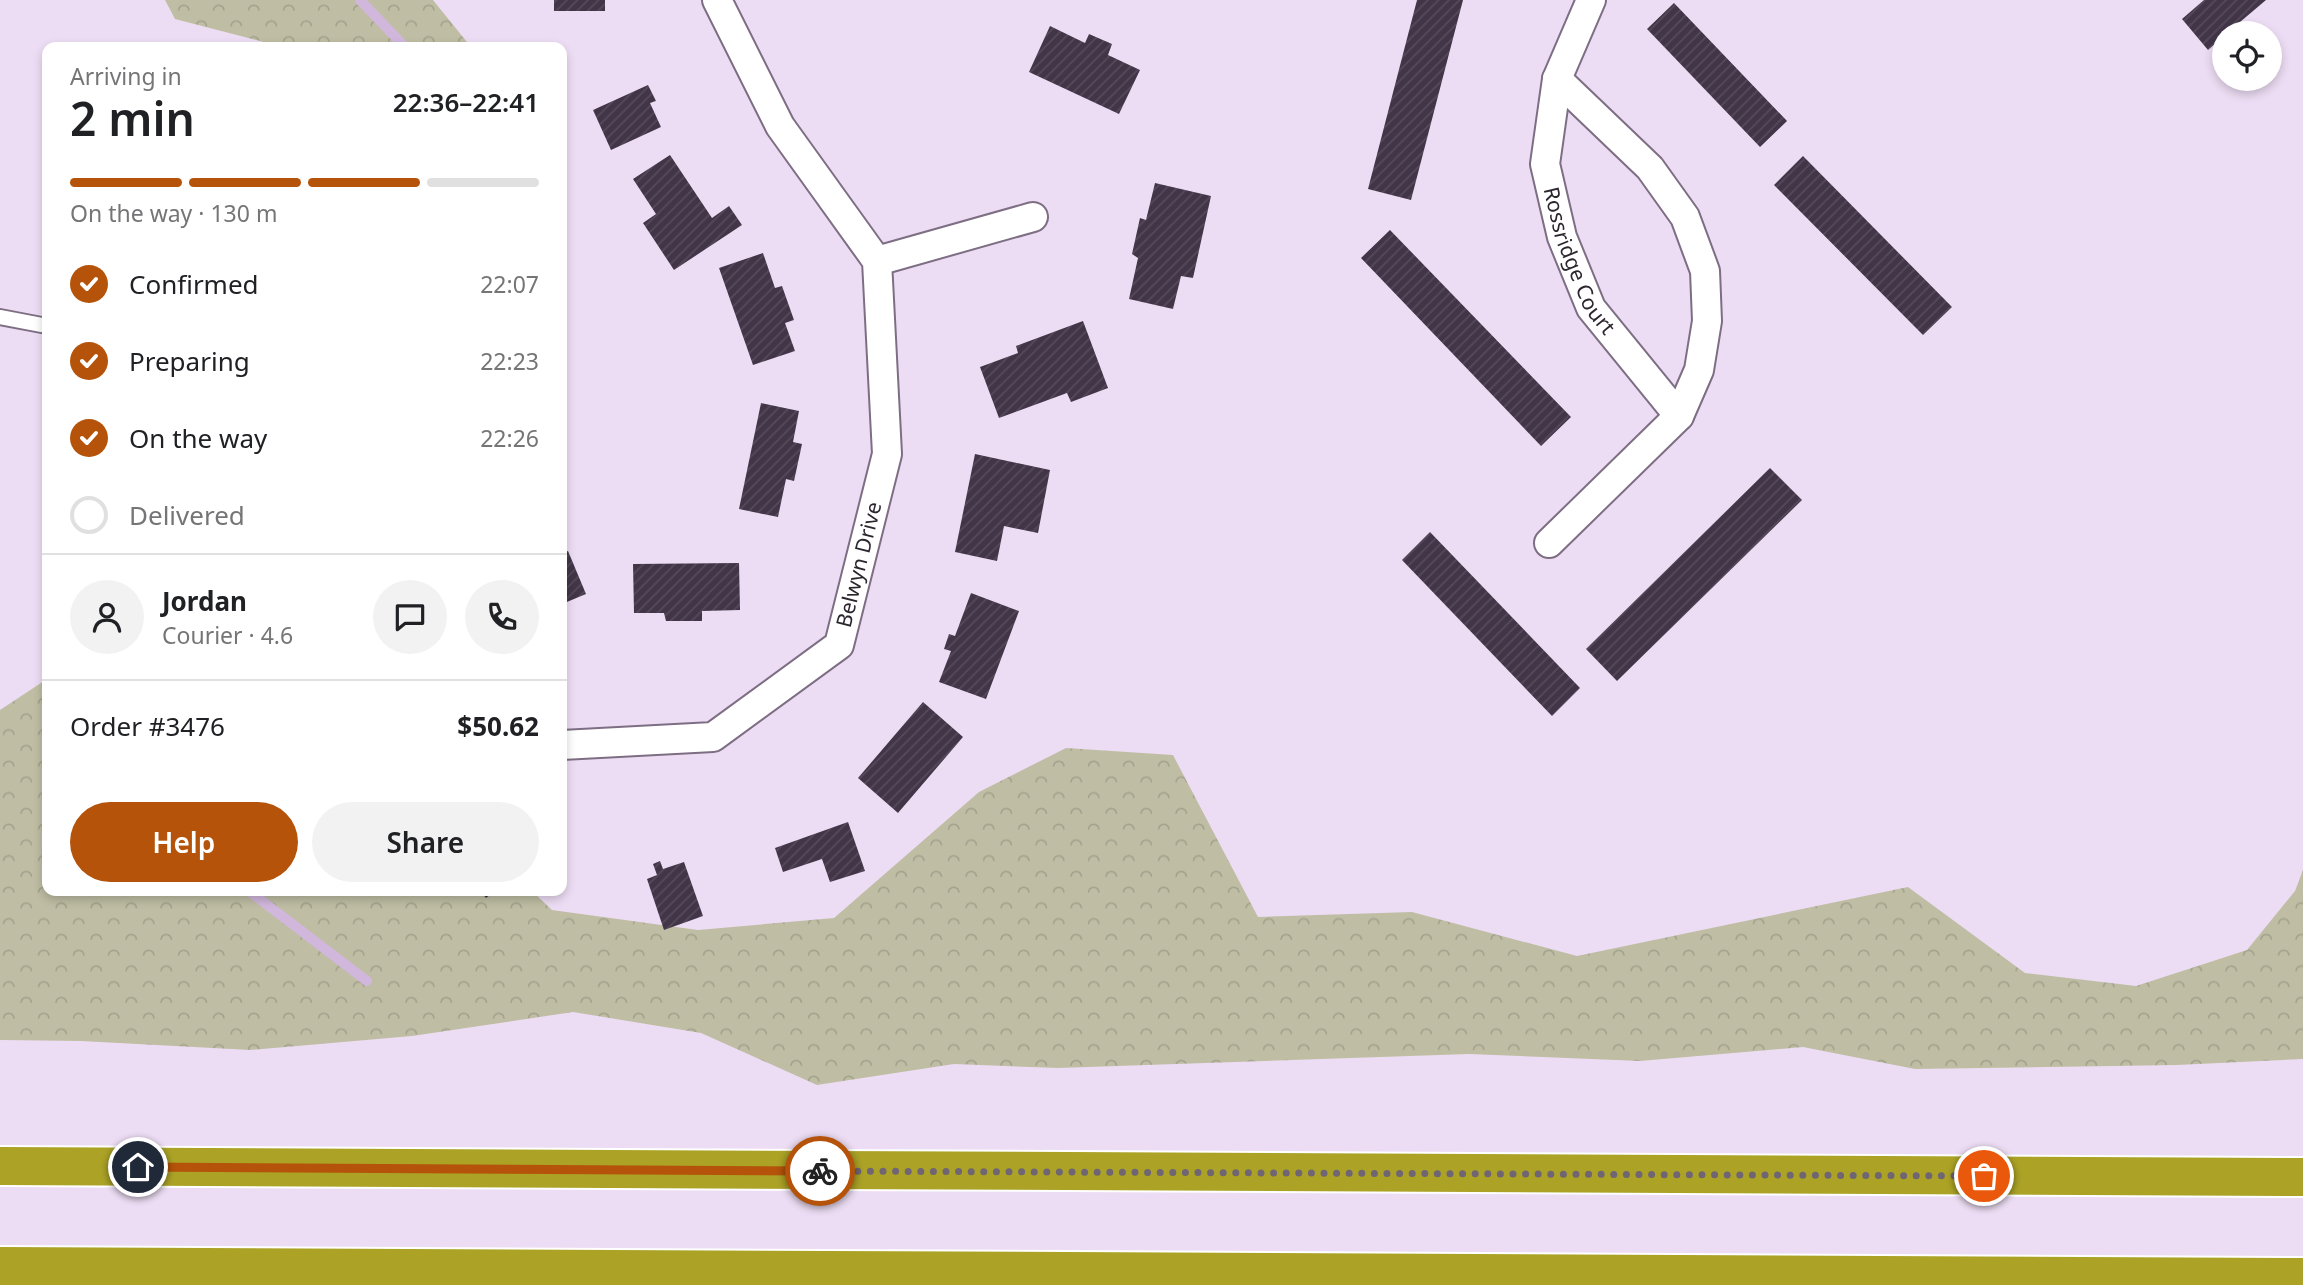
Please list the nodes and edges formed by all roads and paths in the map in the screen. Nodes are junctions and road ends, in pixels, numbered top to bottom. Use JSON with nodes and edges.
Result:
{"nodes":[{"id":1,"x":717,"y":0,"type":"edge"},
{"id":2,"x":1591,"y":0,"type":"edge"},
{"id":3,"x":1557,"y":79,"type":"junction"},
{"id":4,"x":1033,"y":217,"type":"dead end"},
{"id":5,"x":877,"y":261,"type":"junction"},
{"id":6,"x":0,"y":317,"type":"edge"},
{"id":7,"x":42,"y":325,"type":"edge"},
{"id":8,"x":1678,"y":416,"type":"junction"},
{"id":9,"x":1549,"y":543,"type":"dead end"},
{"id":10,"x":567,"y":745,"type":"edge"},
{"id":11,"x":0,"y":1166,"type":"edge"},
{"id":12,"x":2303,"y":1177,"type":"edge"},
{"id":13,"x":0,"y":1266,"type":"edge"},
{"id":14,"x":2303,"y":1277,"type":"edge"}],
"edges":[{"from":1,"to":5,"type":"street"},
{"from":2,"to":3,"type":"street","name":"Rossridge Court"},
{"from":3,"to":8,"type":"street","name":"Rossridge Court"},
{"from":3,"to":8,"type":"street"},
{"from":4,"to":5,"type":"street"},
{"from":5,"to":10,"type":"street","name":"Belwyn Drive"},
{"from":6,"to":7,"type":"lane"},
{"from":8,"to":9,"type":"street"},
{"from":11,"to":12,"type":"highway"},
{"from":13,"to":14,"type":"highway"}]}
